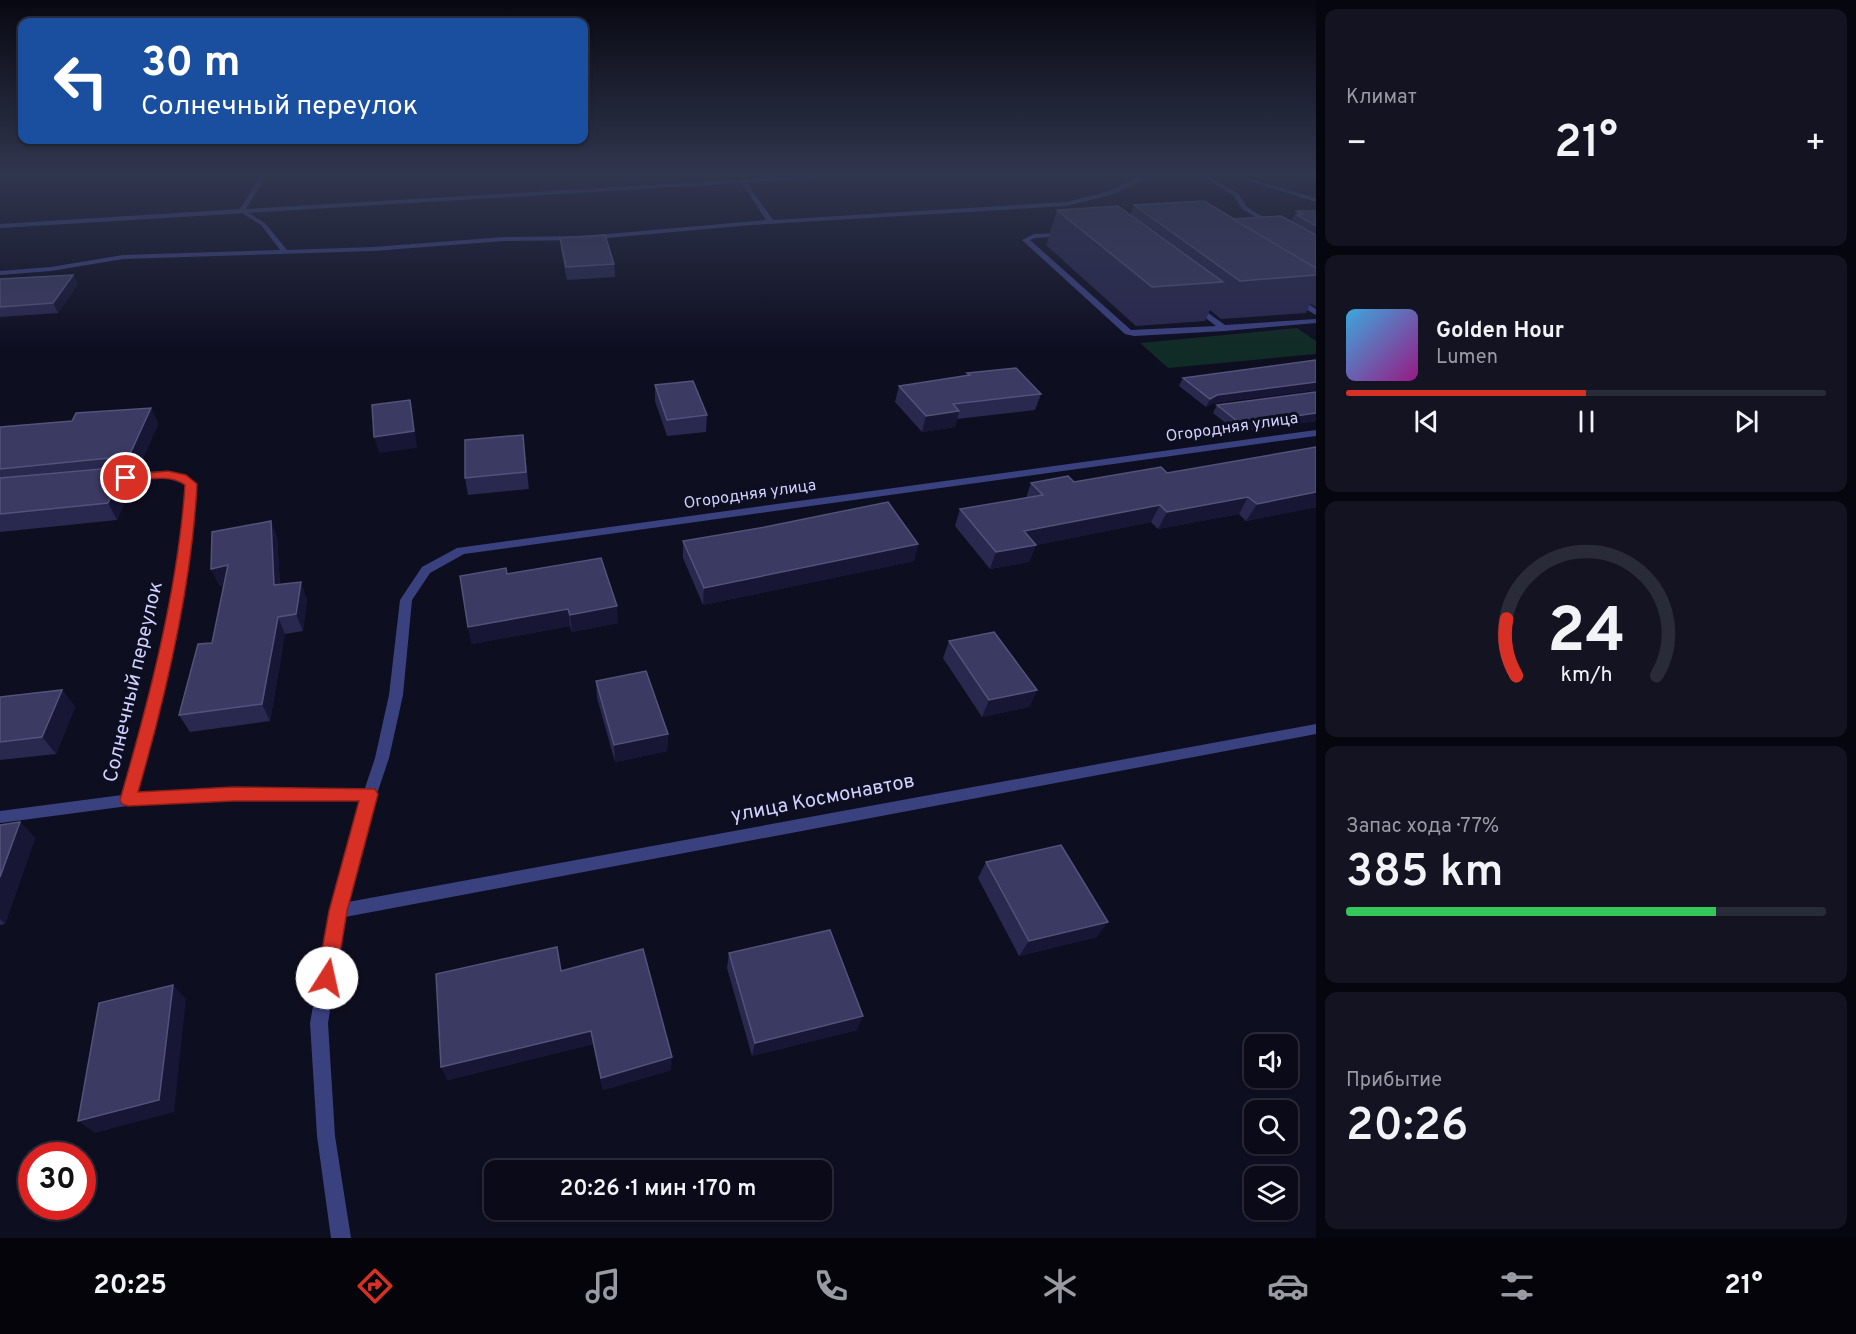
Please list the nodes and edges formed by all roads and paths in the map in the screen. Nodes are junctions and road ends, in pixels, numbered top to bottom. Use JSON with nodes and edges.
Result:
{"nodes":[{"id":1,"x":270,"y":233,"type":"edge"},
{"id":2,"x":646,"y":233,"type":"edge"},
{"id":3,"x":1078,"y":233,"type":"edge"},
{"id":4,"x":284,"y":250,"type":"junction"},
{"id":5,"x":0,"y":273,"type":"edge"},
{"id":6,"x":1287,"y":294,"type":"edge"},
{"id":7,"x":1190,"y":301,"type":"edge"},
{"id":8,"x":1316,"y":313,"type":"edge"},
{"id":9,"x":1316,"y":321,"type":"edge"},
{"id":10,"x":1225,"y":328,"type":"junction"},
{"id":11,"x":1316,"y":433,"type":"edge"},
{"id":12,"x":101,"y":481,"type":"edge"},
{"id":13,"x":1316,"y":729,"type":"edge"},
{"id":14,"x":369,"y":794,"type":"junction"},
{"id":15,"x":128,"y":800,"type":"junction"},
{"id":16,"x":0,"y":817,"type":"edge"},
{"id":17,"x":338,"y":911,"type":"junction"},
{"id":18,"x":341,"y":1238,"type":"edge"}],
"edges":[{"from":1,"to":4,"type":"street"},
{"from":2,"to":4,"type":"street"},
{"from":3,"to":10,"type":"street"},
{"from":4,"to":5,"type":"street"},
{"from":6,"to":8,"type":"street"},
{"from":7,"to":10,"type":"street"},
{"from":9,"to":10,"type":"street"},
{"from":11,"to":14,"type":"street","name":"Огородняя улица"},
{"from":12,"to":15,"type":"street","name":"Солнечный переулок"},
{"from":13,"to":17,"type":"street","name":"улица Космонавтов"},
{"from":14,"to":15,"type":"street","name":"Солнечный переулок"},
{"from":14,"to":17,"type":"street"},
{"from":15,"to":16,"type":"street"},
{"from":17,"to":18,"type":"street"}]}
